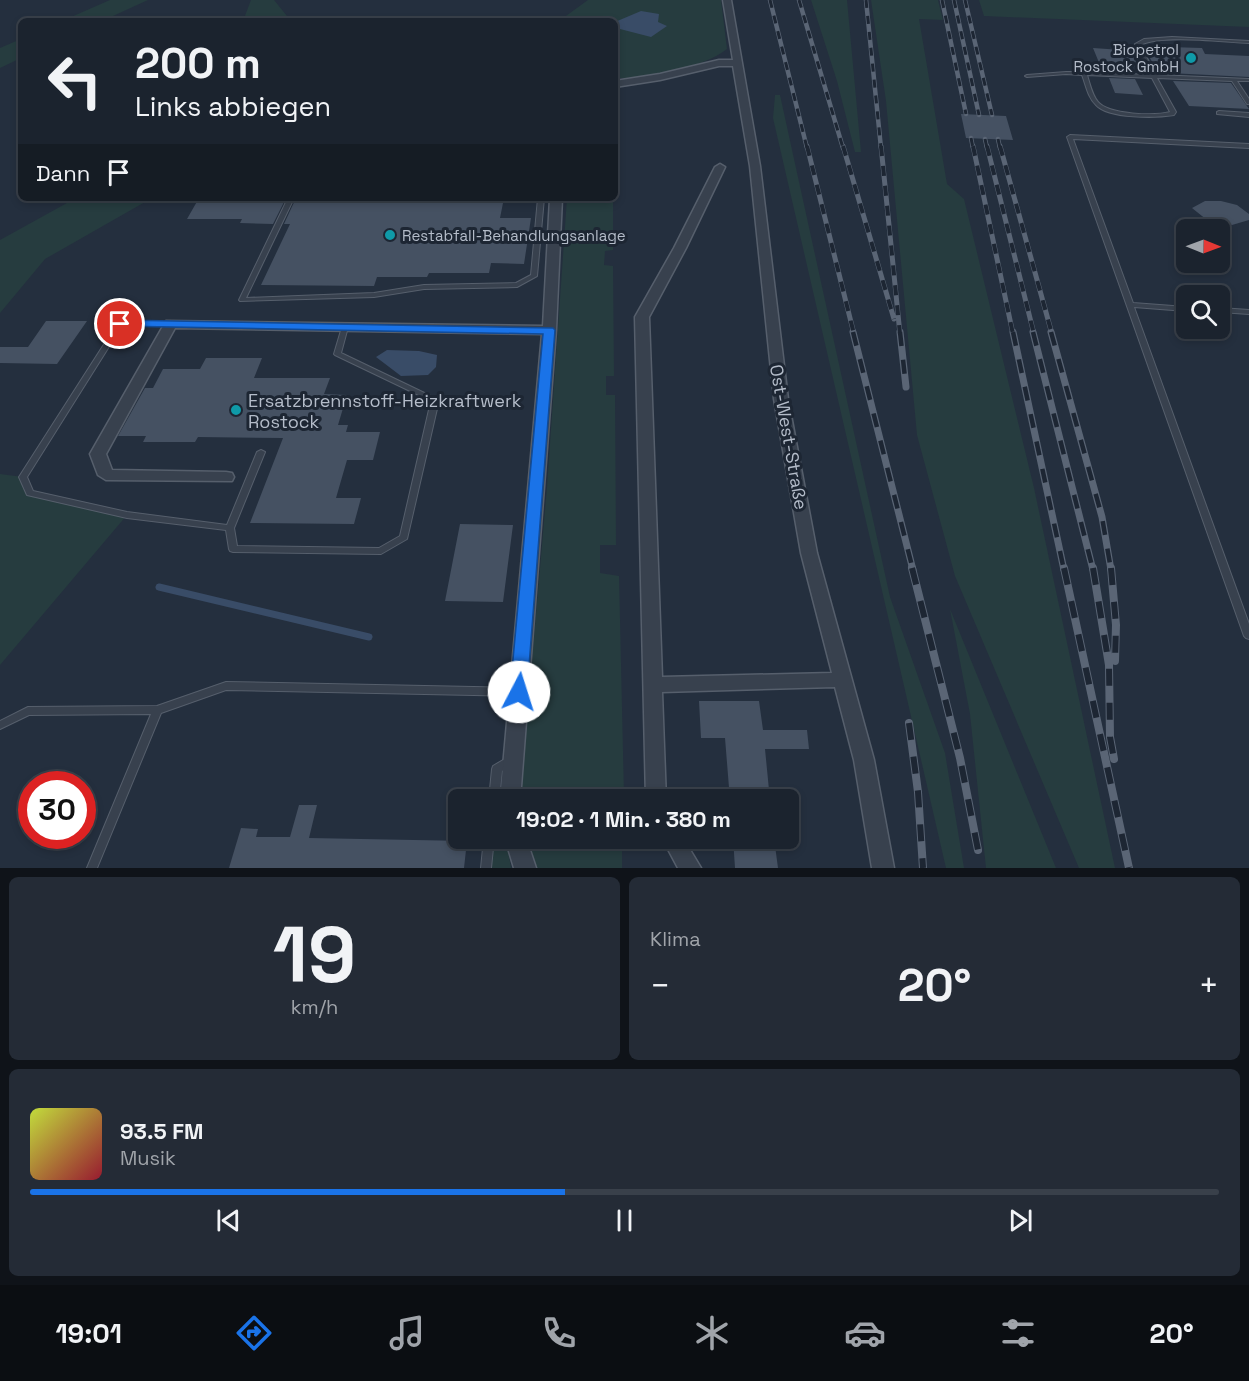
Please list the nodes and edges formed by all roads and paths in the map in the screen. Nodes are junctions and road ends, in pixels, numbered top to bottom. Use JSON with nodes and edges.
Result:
{"nodes":[{"id":1,"x":727,"y":0,"type":"edge"},
{"id":2,"x":1249,"y":42,"type":"edge"},
{"id":3,"x":738,"y":63,"type":"junction"},
{"id":4,"x":1084,"y":73,"type":"junction"},
{"id":5,"x":1027,"y":76,"type":"dead end"},
{"id":6,"x":1154,"y":76,"type":"junction"},
{"id":7,"x":1234,"y":80,"type":"junction"},
{"id":8,"x":1249,"y":80,"type":"edge"},
{"id":9,"x":618,"y":84,"type":"edge"},
{"id":10,"x":1249,"y":103,"type":"edge"},
{"id":11,"x":1219,"y":113,"type":"dead end"},
{"id":12,"x":1249,"y":115,"type":"edge"},
{"id":13,"x":1249,"y":146,"type":"edge"},
{"id":14,"x":720,"y":167,"type":"dead end"},
{"id":15,"x":290,"y":201,"type":"edge"},
{"id":16,"x":541,"y":201,"type":"edge"},
{"id":17,"x":556,"y":201,"type":"edge"},
{"id":18,"x":1130,"y":305,"type":"junction"},
{"id":19,"x":1176,"y":308,"type":"edge"},
{"id":20,"x":1230,"y":311,"type":"edge"},
{"id":21,"x":1249,"y":312,"type":"edge"},
{"id":22,"x":171,"y":324,"type":"junction"},
{"id":23,"x":345,"y":327,"type":"junction"},
{"id":24,"x":549,"y":330,"type":"junction"},
{"id":25,"x":261,"y":452,"type":"dead end"},
{"id":26,"x":226,"y":477,"type":"dead end"},
{"id":27,"x":230,"y":528,"type":"junction"},
{"id":28,"x":1249,"y":636,"type":"edge"},
{"id":29,"x":843,"y":680,"type":"junction"},
{"id":30,"x":651,"y":685,"type":"junction"},
{"id":31,"x":519,"y":692,"type":"junction"},
{"id":32,"x":157,"y":710,"type":"junction"},
{"id":33,"x":0,"y":725,"type":"edge"},
{"id":34,"x":513,"y":758,"type":"junction"},
{"id":35,"x":495,"y":789,"type":"edge"},
{"id":36,"x":511,"y":789,"type":"edge"},
{"id":37,"x":656,"y":789,"type":"edge"},
{"id":38,"x":488,"y":849,"type":"edge"},
{"id":39,"x":519,"y":849,"type":"edge"},
{"id":40,"x":677,"y":849,"type":"edge"},
{"id":41,"x":92,"y":868,"type":"edge"},
{"id":42,"x":486,"y":868,"type":"edge"},
{"id":43,"x":525,"y":868,"type":"edge"},
{"id":44,"x":690,"y":868,"type":"edge"},
{"id":45,"x":883,"y":868,"type":"edge"}],
"edges":[{"from":1,"to":3,"type":"street","name":"Ost-West-Straße"},
{"from":2,"to":6,"type":"lane"},
{"from":3,"to":9,"type":"street"},
{"from":3,"to":29,"type":"street","name":"Ost-West-Straße"},
{"from":4,"to":5,"type":"lane"},
{"from":4,"to":6,"type":"lane"},
{"from":4,"to":6,"type":"lane"},
{"from":6,"to":7,"type":"lane"},
{"from":7,"to":8,"type":"lane"},
{"from":7,"to":10,"type":"lane"},
{"from":11,"to":12,"type":"lane"},
{"from":13,"to":18,"type":"lane"},
{"from":14,"to":30,"type":"street"},
{"from":15,"to":16,"type":"lane"},
{"from":17,"to":24,"type":"street"},
{"from":18,"to":19,"type":"lane"},
{"from":18,"to":28,"type":"lane"},
{"from":20,"to":21,"type":"lane"},
{"from":22,"to":23,"type":"street"},
{"from":22,"to":26,"type":"street"},
{"from":22,"to":27,"type":"lane"},
{"from":23,"to":24,"type":"street"},
{"from":23,"to":27,"type":"lane"},
{"from":24,"to":31,"type":"street"},
{"from":25,"to":27,"type":"lane"},
{"from":29,"to":30,"type":"street"},
{"from":29,"to":45,"type":"street","name":"Ost-West-Straße"},
{"from":30,"to":37,"type":"street"},
{"from":31,"to":32,"type":"lane"},
{"from":31,"to":34,"type":"street"},
{"from":32,"to":33,"type":"lane"},
{"from":32,"to":41,"type":"lane"},
{"from":34,"to":35,"type":"lane"},
{"from":34,"to":36,"type":"street"},
{"from":38,"to":42,"type":"lane"},
{"from":39,"to":43,"type":"street"},
{"from":40,"to":44,"type":"street"}]}
